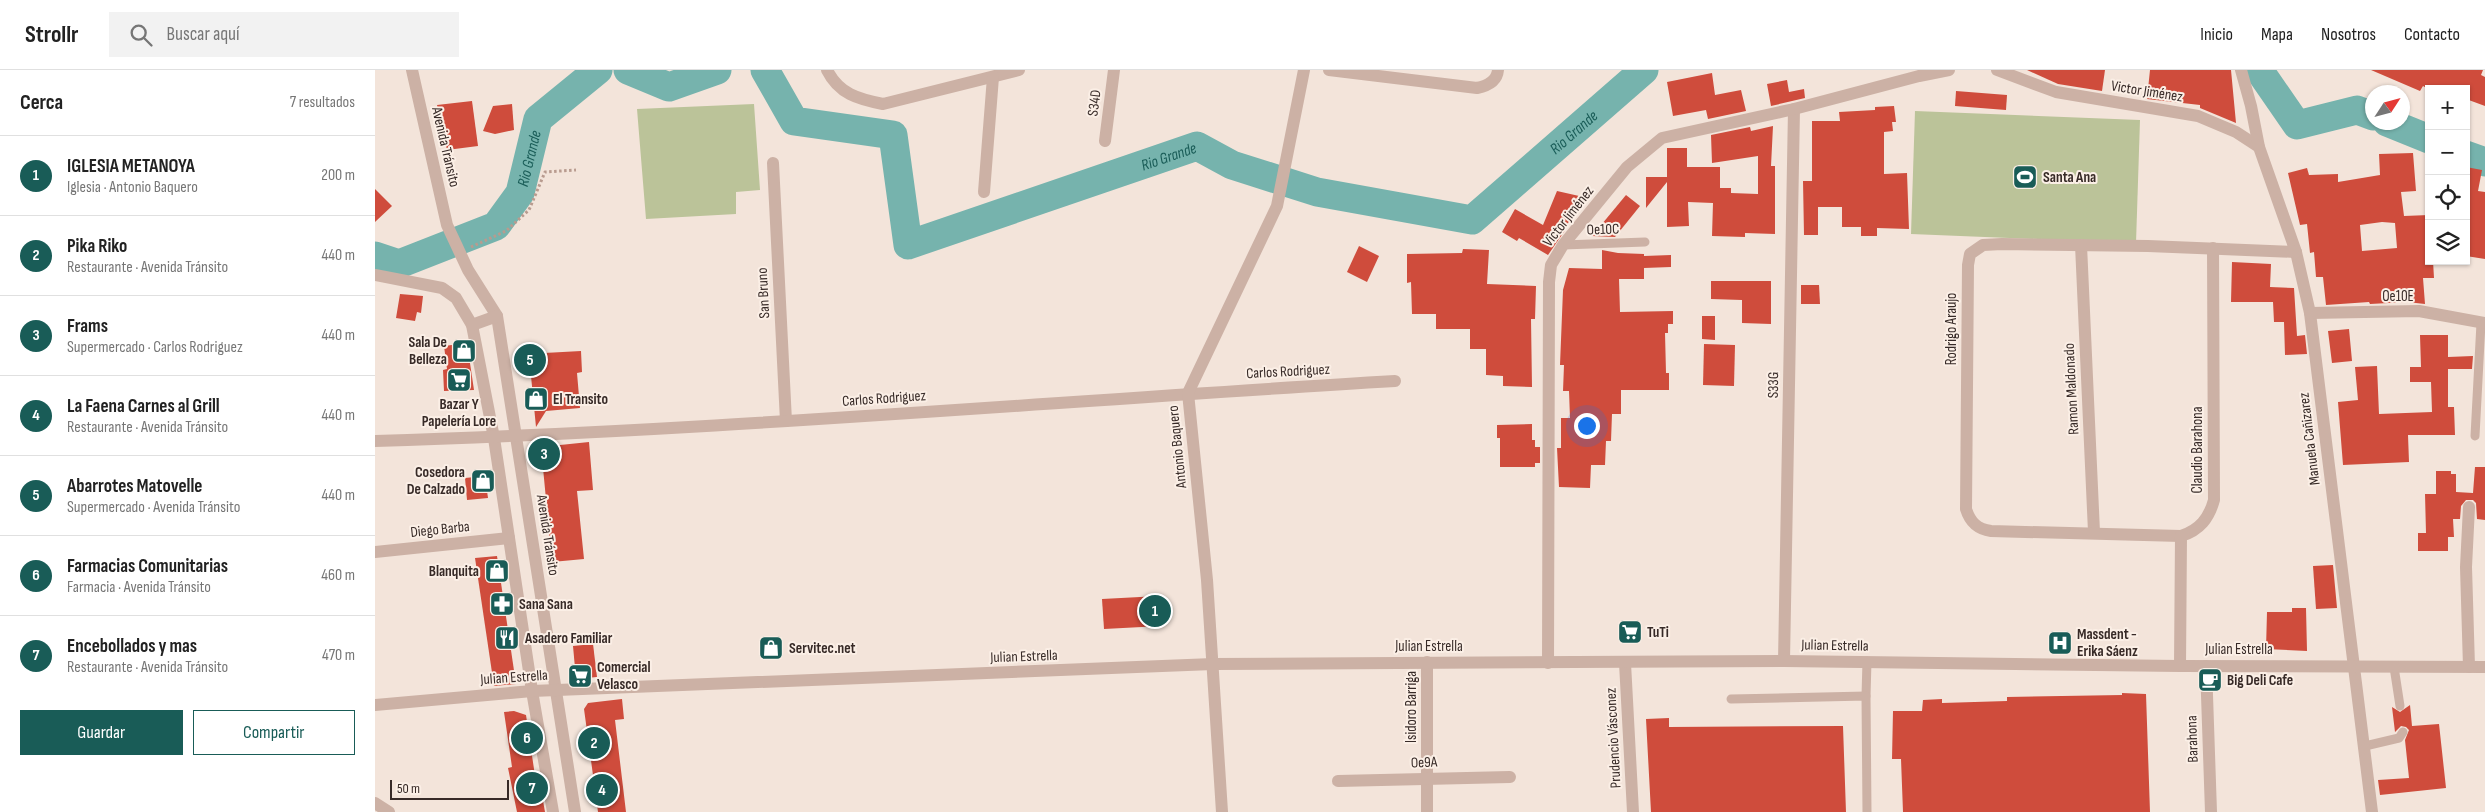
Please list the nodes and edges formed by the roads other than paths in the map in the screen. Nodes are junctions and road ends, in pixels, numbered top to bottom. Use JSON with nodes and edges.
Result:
{"nodes":[{"id":1,"x":412,"y":70,"type":"edge"},
{"id":2,"x":827,"y":70,"type":"edge"},
{"id":3,"x":1019,"y":70,"type":"edge"},
{"id":4,"x":1114,"y":70,"type":"edge"},
{"id":5,"x":1303,"y":70,"type":"edge"},
{"id":6,"x":1329,"y":70,"type":"edge"},
{"id":7,"x":1498,"y":70,"type":"edge"},
{"id":8,"x":1949,"y":70,"type":"edge"},
{"id":9,"x":1997,"y":70,"type":"edge"},
{"id":10,"x":2241,"y":70,"type":"edge"},
{"id":11,"x":993,"y":77,"type":"junction"},
{"id":12,"x":1794,"y":110,"type":"junction"},
{"id":13,"x":1105,"y":141,"type":"dead end"},
{"id":14,"x":2259,"y":147,"type":"junction"},
{"id":15,"x":773,"y":163,"type":"dead end"},
{"id":16,"x":984,"y":192,"type":"dead end"},
{"id":17,"x":1645,"y":242,"type":"dead end"},
{"id":18,"x":1563,"y":245,"type":"junction"},
{"id":19,"x":2081,"y":245,"type":"junction"},
{"id":20,"x":2213,"y":248,"type":"junction"},
{"id":21,"x":2296,"y":252,"type":"junction"},
{"id":22,"x":375,"y":275,"type":"edge"},
{"id":23,"x":2310,"y":313,"type":"junction"},
{"id":24,"x":497,"y":316,"type":"junction"},
{"id":25,"x":2483,"y":323,"type":"edge"},
{"id":26,"x":472,"y":325,"type":"junction"},
{"id":27,"x":1395,"y":381,"type":"dead end"},
{"id":28,"x":1188,"y":393,"type":"junction"},
{"id":29,"x":786,"y":422,"type":"junction"},
{"id":30,"x":516,"y":436,"type":"junction"},
{"id":31,"x":2475,"y":436,"type":"dead end"},
{"id":32,"x":494,"y":438,"type":"junction"},
{"id":33,"x":375,"y":441,"type":"edge"},
{"id":34,"x":2469,"y":507,"type":"dead end"},
{"id":35,"x":2093,"y":532,"type":"junction"},
{"id":36,"x":2181,"y":536,"type":"junction"},
{"id":37,"x":509,"y":538,"type":"junction"},
{"id":38,"x":375,"y":552,"type":"edge"},
{"id":39,"x":1784,"y":660,"type":"junction"},
{"id":40,"x":1867,"y":661,"type":"junction"},
{"id":41,"x":1427,"y":662,"type":"junction"},
{"id":42,"x":1548,"y":663,"type":"junction"},
{"id":43,"x":1625,"y":663,"type":"junction"},
{"id":44,"x":1213,"y":664,"type":"junction"},
{"id":45,"x":2352,"y":665,"type":"junction"},
{"id":46,"x":2180,"y":666,"type":"junction"},
{"id":47,"x":2206,"y":666,"type":"junction"},
{"id":48,"x":2394,"y":667,"type":"junction"},
{"id":49,"x":2469,"y":667,"type":"junction"},
{"id":50,"x":2485,"y":667,"type":"edge"},
{"id":51,"x":555,"y":690,"type":"junction"},
{"id":52,"x":532,"y":691,"type":"junction"},
{"id":53,"x":1866,"y":696,"type":"junction"},
{"id":54,"x":1731,"y":699,"type":"dead end"},
{"id":55,"x":375,"y":705,"type":"edge"},
{"id":56,"x":2401,"y":706,"type":"dead end"},
{"id":57,"x":2403,"y":732,"type":"dead end"},
{"id":58,"x":2365,"y":746,"type":"junction"},
{"id":59,"x":1427,"y":777,"type":"junction"},
{"id":60,"x":1510,"y":777,"type":"dead end"},
{"id":61,"x":1338,"y":781,"type":"dead end"},
{"id":62,"x":375,"y":803,"type":"edge"},
{"id":63,"x":389,"y":812,"type":"edge"},
{"id":64,"x":553,"y":812,"type":"edge"},
{"id":65,"x":575,"y":812,"type":"edge"},
{"id":66,"x":1222,"y":812,"type":"edge"},
{"id":67,"x":1427,"y":812,"type":"edge"},
{"id":68,"x":1633,"y":812,"type":"edge"},
{"id":69,"x":1867,"y":812,"type":"edge"},
{"id":70,"x":2211,"y":812,"type":"edge"},
{"id":71,"x":2372,"y":812,"type":"edge"}],
"edges":[{"from":1,"to":24,"type":"street","name":"Avenida Tránsito"},
{"from":2,"to":11,"type":"street"},
{"from":3,"to":11,"type":"street"},
{"from":4,"to":13,"type":"street","name":"S34D"},
{"from":5,"to":28,"type":"street","name":"Antonio Baquero"},
{"from":6,"to":7,"type":"street"},
{"from":8,"to":12,"type":"street","name":"Victor Jiménez"},
{"from":9,"to":14,"type":"street","name":"Victor Jiménez"},
{"from":10,"to":14,"type":"street","name":"Manuela Cañizarez"},
{"from":11,"to":16,"type":"street"},
{"from":12,"to":18,"type":"street","name":"Victor Jiménez"},
{"from":12,"to":39,"type":"street","name":"S33G"},
{"from":14,"to":21,"type":"street","name":"Manuela Cañizarez"},
{"from":15,"to":29,"type":"street","name":"San Bruno"},
{"from":17,"to":18,"type":"lane","name":"Oe10C"},
{"from":18,"to":42,"type":"street","name":"Victor Jiménez"},
{"from":19,"to":20,"type":"street","name":"Rodrigo Araujo"},
{"from":19,"to":35,"type":"street","name":"Ramon Maldonado"},
{"from":19,"to":35,"type":"street","name":"Rodrigo Araujo"},
{"from":20,"to":21,"type":"street","name":"Rodrigo Araujo"},
{"from":20,"to":36,"type":"street","name":"Claudio Barahona"},
{"from":21,"to":23,"type":"street","name":"Manuela Cañizarez"},
{"from":22,"to":26,"type":"street"},
{"from":23,"to":25,"type":"street","name":"Oe10E"},
{"from":23,"to":45,"type":"street","name":"Manuela Cañizarez"},
{"from":24,"to":26,"type":"street"},
{"from":24,"to":30,"type":"street","name":"Avenida Tránsito"},
{"from":25,"to":31,"type":"lane"},
{"from":26,"to":32,"type":"street"},
{"from":27,"to":28,"type":"street","name":"Carlos Rodriguez"},
{"from":28,"to":29,"type":"street","name":"Carlos Rodriguez"},
{"from":28,"to":44,"type":"street","name":"Antonio Baquero"},
{"from":29,"to":30,"type":"street","name":"Carlos Rodriguez"},
{"from":30,"to":32,"type":"street","name":"Carlos Rodriguez"},
{"from":30,"to":51,"type":"street","name":"Avenida Tránsito"},
{"from":32,"to":33,"type":"street","name":"Carlos Rodriguez"},
{"from":32,"to":37,"type":"street"},
{"from":34,"to":49,"type":"street"},
{"from":35,"to":36,"type":"street","name":"Rodrigo Araujo"},
{"from":36,"to":46,"type":"street"},
{"from":37,"to":38,"type":"street","name":"Diego Barba"},
{"from":37,"to":52,"type":"street"},
{"from":39,"to":40,"type":"street","name":"Julian Estrella"},
{"from":39,"to":43,"type":"street","name":"Julian Estrella"},
{"from":40,"to":46,"type":"street","name":"Julian Estrella"},
{"from":40,"to":53,"type":"lane"},
{"from":41,"to":42,"type":"street","name":"Julian Estrella"},
{"from":41,"to":44,"type":"street","name":"Julian Estrella"},
{"from":41,"to":59,"type":"street","name":"Isidoro Barriga"},
{"from":42,"to":43,"type":"street","name":"Julian Estrella"},
{"from":43,"to":68,"type":"street","name":"Prudencio Vásconez"},
{"from":44,"to":51,"type":"street","name":"Julian Estrella"},
{"from":44,"to":66,"type":"street","name":"Antonio Baquero"},
{"from":45,"to":47,"type":"street","name":"Julian Estrella"},
{"from":45,"to":48,"type":"street","name":"Julian Estrella"},
{"from":45,"to":58,"type":"street","name":"Manuela Cañizarez"},
{"from":46,"to":47,"type":"street","name":"Julian Estrella"},
{"from":47,"to":70,"type":"street","name":"Barahona"},
{"from":48,"to":49,"type":"street","name":"Julian Estrella"},
{"from":48,"to":56,"type":"lane"},
{"from":49,"to":50,"type":"street","name":"Julian Estrella"},
{"from":51,"to":52,"type":"street","name":"Julian Estrella"},
{"from":51,"to":65,"type":"street","name":"Avenida Tránsito"},
{"from":52,"to":55,"type":"street","name":"Julian Estrella"},
{"from":52,"to":64,"type":"street"},
{"from":53,"to":54,"type":"lane"},
{"from":53,"to":69,"type":"lane"},
{"from":57,"to":58,"type":"lane"},
{"from":58,"to":71,"type":"street","name":"Manuela Cañizarez"},
{"from":59,"to":60,"type":"street","name":"Oe9A"},
{"from":59,"to":61,"type":"street","name":"Oe9A"},
{"from":59,"to":67,"type":"street","name":"Isidoro Barriga"},
{"from":62,"to":63,"type":"street"}]}
